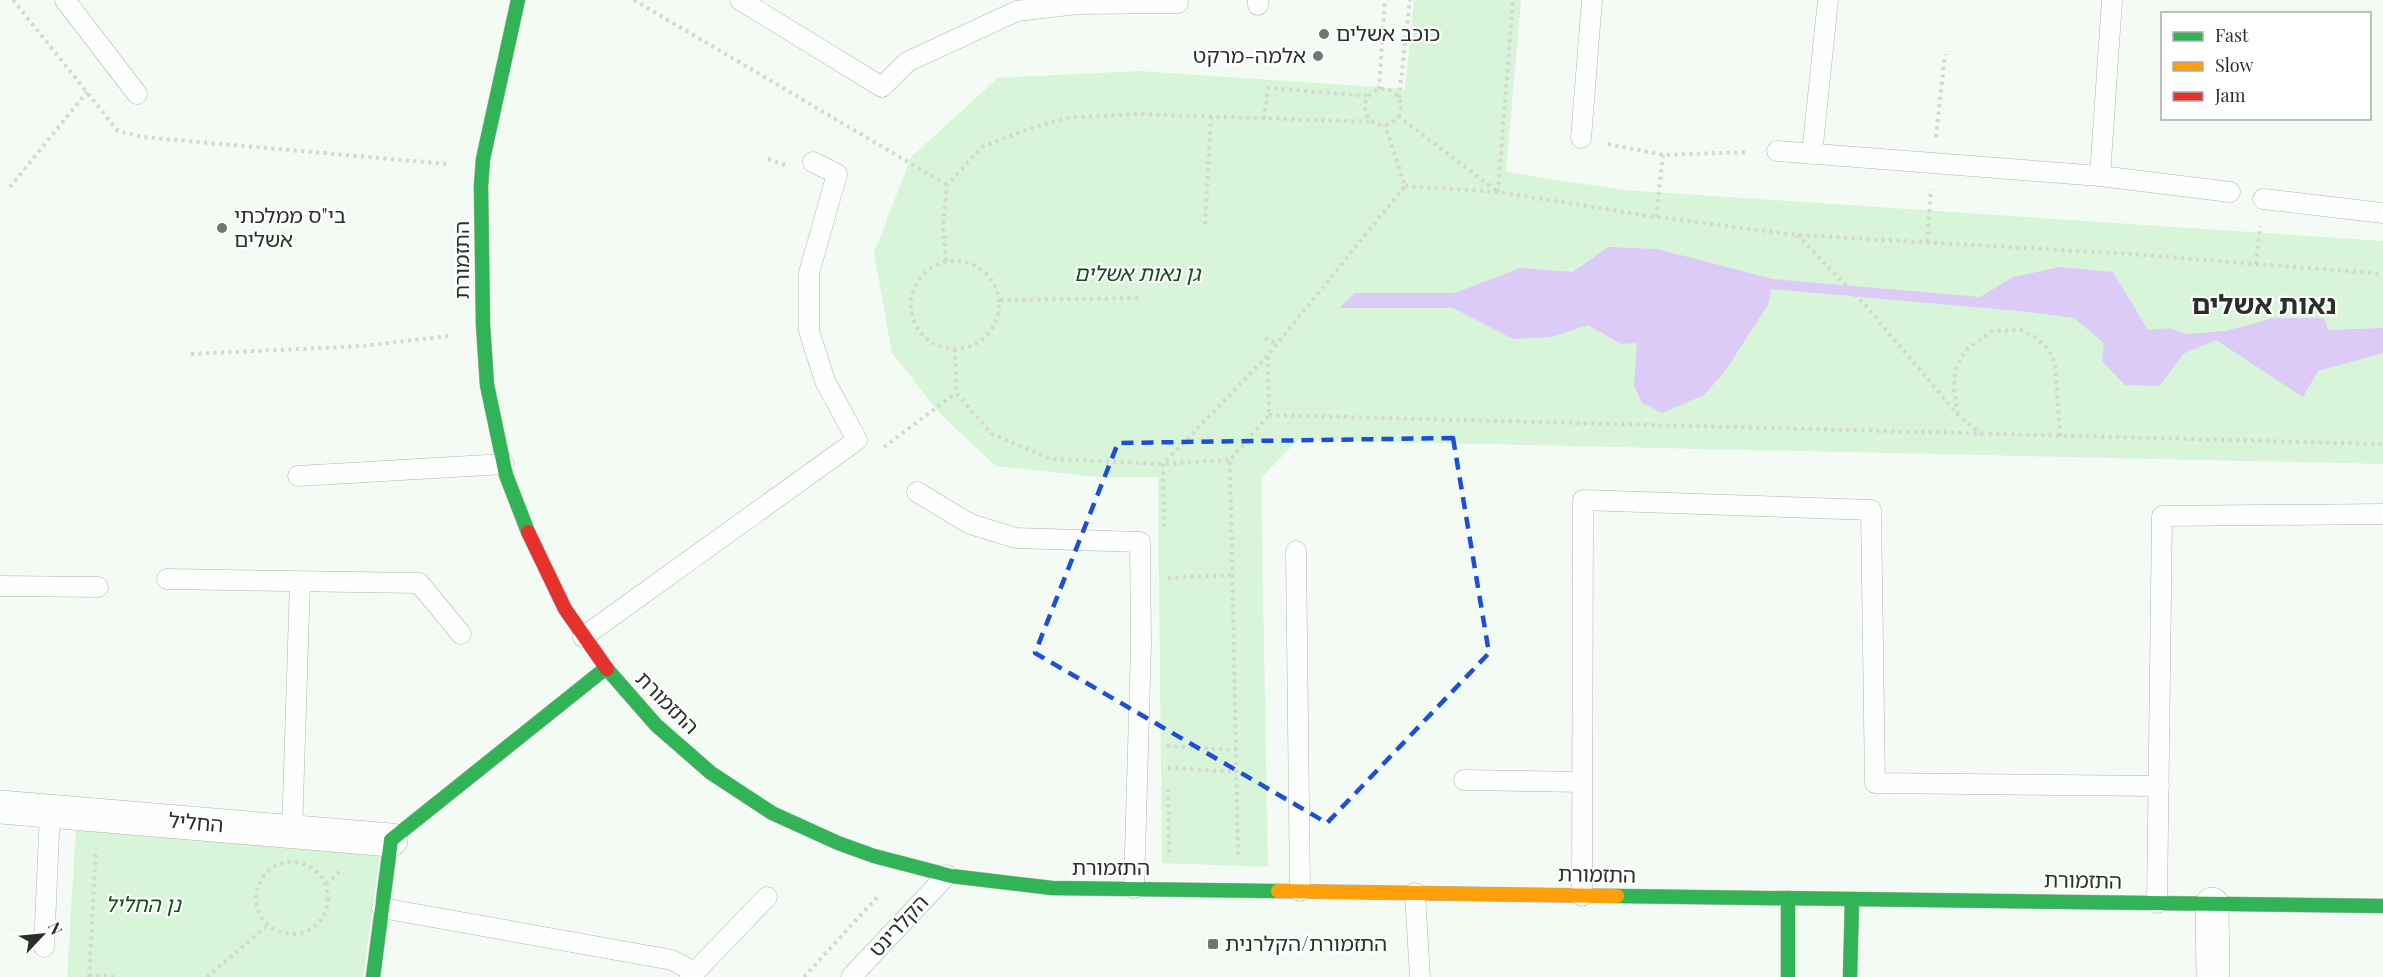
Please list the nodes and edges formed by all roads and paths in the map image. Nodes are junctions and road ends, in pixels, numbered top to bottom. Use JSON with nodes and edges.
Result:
{"nodes":[{"id":1,"x":13,"y":0,"type":"edge"},
{"id":2,"x":65,"y":0,"type":"edge"},
{"id":3,"x":519,"y":0,"type":"edge"},
{"id":4,"x":634,"y":0,"type":"edge"},
{"id":5,"x":740,"y":0,"type":"edge"},
{"id":6,"x":1385,"y":0,"type":"edge"},
{"id":7,"x":1410,"y":0,"type":"edge"},
{"id":8,"x":1513,"y":0,"type":"edge"},
{"id":9,"x":1592,"y":0,"type":"edge"},
{"id":10,"x":1828,"y":0,"type":"edge"},
{"id":11,"x":2112,"y":0,"type":"edge"},
{"id":12,"x":1178,"y":3,"type":"dead end"},
{"id":13,"x":1379,"y":89,"type":"junction"},
{"id":14,"x":87,"y":92,"type":"junction"},
{"id":15,"x":137,"y":94,"type":"dead end"},
{"id":16,"x":1369,"y":96,"type":"junction"},
{"id":17,"x":1399,"y":99,"type":"junction"},
{"id":18,"x":1211,"y":116,"type":"junction"},
{"id":19,"x":1398,"y":116,"type":"junction"},
{"id":20,"x":1264,"y":119,"type":"junction"},
{"id":21,"x":1374,"y":122,"type":"junction"},
{"id":22,"x":1385,"y":125,"type":"junction"},
{"id":23,"x":1581,"y":138,"type":"joint"},
{"id":24,"x":1777,"y":152,"type":"joint"},
{"id":25,"x":1812,"y":154,"type":"junction"},
{"id":26,"x":1663,"y":155,"type":"junction"},
{"id":27,"x":813,"y":162,"type":"dead end"},
{"id":28,"x":481,"y":167,"type":"junction"},
{"id":29,"x":2100,"y":176,"type":"junction"},
{"id":30,"x":947,"y":185,"type":"junction"},
{"id":31,"x":1405,"y":186,"type":"junction"},
{"id":32,"x":9,"y":187,"type":"dead end"},
{"id":33,"x":1498,"y":192,"type":"junction"},
{"id":34,"x":2230,"y":192,"type":"dead end"},
{"id":35,"x":2263,"y":199,"type":"joint"},
{"id":36,"x":2383,"y":213,"type":"edge"},
{"id":37,"x":1656,"y":217,"type":"junction"},
{"id":38,"x":1205,"y":224,"type":"dead end"},
{"id":39,"x":1797,"y":235,"type":"junction"},
{"id":40,"x":946,"y":261,"type":"junction"},
{"id":41,"x":2256,"y":264,"type":"junction"},
{"id":42,"x":2383,"y":274,"type":"edge"},
{"id":43,"x":1141,"y":298,"type":"dead end"},
{"id":44,"x":1000,"y":300,"type":"junction"},
{"id":45,"x":484,"y":332,"type":"junction"},
{"id":46,"x":1265,"y":338,"type":"dead end"},
{"id":47,"x":1277,"y":344,"type":"junction"},
{"id":48,"x":955,"y":350,"type":"junction"},
{"id":49,"x":190,"y":354,"type":"dead end"},
{"id":50,"x":1268,"y":355,"type":"junction"},
{"id":51,"x":1269,"y":415,"type":"junction"},
{"id":52,"x":1958,"y":415,"type":"junction"},
{"id":53,"x":1981,"y":434,"type":"junction"},
{"id":54,"x":2060,"y":436,"type":"junction"},
{"id":55,"x":2383,"y":444,"type":"edge"},
{"id":56,"x":1230,"y":460,"type":"junction"},
{"id":57,"x":1163,"y":464,"type":"junction"},
{"id":58,"x":504,"y":465,"type":"junction"},
{"id":59,"x":298,"y":476,"type":"dead end"},
{"id":60,"x":917,"y":492,"type":"dead end"},
{"id":61,"x":2383,"y":514,"type":"edge"},
{"id":62,"x":1296,"y":551,"type":"dead end"},
{"id":63,"x":1232,"y":575,"type":"junction"},
{"id":64,"x":1164,"y":578,"type":"dead end"},
{"id":65,"x":166,"y":579,"type":"dead end"},
{"id":66,"x":300,"y":582,"type":"junction"},
{"id":67,"x":0,"y":586,"type":"edge"},
{"id":68,"x":98,"y":587,"type":"dead end"},
{"id":69,"x":461,"y":634,"type":"dead end"},
{"id":70,"x":583,"y":637,"type":"junction"},
{"id":71,"x":606,"y":668,"type":"junction"},
{"id":72,"x":1167,"y":747,"type":"dead end"},
{"id":73,"x":1236,"y":750,"type":"junction"},
{"id":74,"x":1168,"y":768,"type":"dead end"},
{"id":75,"x":1236,"y":772,"type":"junction"},
{"id":76,"x":1464,"y":780,"type":"dead end"},
{"id":77,"x":1582,"y":782,"type":"junction"},
{"id":78,"x":2159,"y":786,"type":"junction"},
{"id":79,"x":0,"y":807,"type":"edge"},
{"id":80,"x":50,"y":811,"type":"junction"},
{"id":81,"x":292,"y":832,"type":"junction"},
{"id":82,"x":392,"y":840,"type":"junction"},
{"id":83,"x":96,"y":845,"type":"dead end"},
{"id":84,"x":907,"y":864,"type":"junction"},
{"id":85,"x":947,"y":875,"type":"junction"},
{"id":86,"x":1134,"y":888,"type":"junction"},
{"id":87,"x":1239,"y":891,"type":"junction"},
{"id":88,"x":1300,"y":891,"type":"junction"},
{"id":89,"x":1415,"y":893,"type":"junction"},
{"id":90,"x":1582,"y":896,"type":"junction"},
{"id":91,"x":767,"y":897,"type":"dead end"},
{"id":92,"x":1788,"y":898,"type":"junction"},
{"id":93,"x":1852,"y":899,"type":"junction"},
{"id":94,"x":2157,"y":903,"type":"junction"},
{"id":95,"x":2212,"y":904,"type":"junction"},
{"id":96,"x":2383,"y":906,"type":"edge"},
{"id":97,"x":382,"y":908,"type":"junction"},
{"id":98,"x":268,"y":925,"type":"junction"},
{"id":99,"x":44,"y":947,"type":"dead end"},
{"id":100,"x":692,"y":975,"type":"edge"},
{"id":101,"x":89,"y":976,"type":"edge"},
{"id":102,"x":114,"y":977,"type":"edge"},
{"id":103,"x":207,"y":977,"type":"edge"},
{"id":104,"x":373,"y":977,"type":"edge"},
{"id":105,"x":804,"y":977,"type":"edge"},
{"id":106,"x":851,"y":977,"type":"edge"},
{"id":107,"x":1420,"y":977,"type":"edge"},
{"id":108,"x":1788,"y":977,"type":"edge"},
{"id":109,"x":1850,"y":977,"type":"edge"},
{"id":110,"x":2213,"y":977,"type":"edge"}],
"edges":[{"from":1,"to":14,"type":"path"},
{"from":2,"to":15,"type":"lane"},
{"from":3,"to":28,"type":"street","name":"התזמורת"},
{"from":4,"to":30,"type":"path"},
{"from":5,"to":12,"type":"lane"},
{"from":6,"to":13,"type":"path"},
{"from":7,"to":17,"type":"path"},
{"from":8,"to":33,"type":"path"},
{"from":9,"to":23,"type":"lane"},
{"from":10,"to":25,"type":"lane"},
{"from":11,"to":29,"type":"lane"},
{"from":13,"to":16,"type":"path"},
{"from":13,"to":17,"type":"path"},
{"from":14,"to":28,"type":"path"},
{"from":14,"to":32,"type":"path"},
{"from":16,"to":20,"type":"path"},
{"from":16,"to":21,"type":"path"},
{"from":17,"to":19,"type":"path"},
{"from":18,"to":20,"type":"path"},
{"from":18,"to":30,"type":"path"},
{"from":18,"to":38,"type":"path"},
{"from":19,"to":22,"type":"path"},
{"from":19,"to":33,"type":"path"},
{"from":20,"to":21,"type":"path"},
{"from":21,"to":22,"type":"path"},
{"from":22,"to":31,"type":"path"},
{"from":23,"to":26,"type":"path"},
{"from":24,"to":25,"type":"lane"},
{"from":24,"to":26,"type":"path"},
{"from":25,"to":29,"type":"lane"},
{"from":26,"to":37,"type":"path"},
{"from":27,"to":70,"type":"lane"},
{"from":28,"to":45,"type":"street","name":"התזמורת"},
{"from":29,"to":34,"type":"lane"},
{"from":30,"to":40,"type":"path"},
{"from":31,"to":33,"type":"path"},
{"from":31,"to":47,"type":"path"},
{"from":33,"to":37,"type":"path"},
{"from":35,"to":36,"type":"lane"},
{"from":35,"to":41,"type":"path"},
{"from":37,"to":39,"type":"path"},
{"from":39,"to":41,"type":"path"},
{"from":39,"to":52,"type":"path"},
{"from":40,"to":44,"type":"path"},
{"from":40,"to":48,"type":"path"},
{"from":41,"to":42,"type":"path"},
{"from":43,"to":44,"type":"path"},
{"from":44,"to":48,"type":"path"},
{"from":45,"to":49,"type":"path"},
{"from":45,"to":58,"type":"street","name":"התזמורת"},
{"from":46,"to":47,"type":"path"},
{"from":47,"to":50,"type":"path"},
{"from":48,"to":57,"type":"path"},
{"from":50,"to":51,"type":"path"},
{"from":50,"to":57,"type":"path"},
{"from":51,"to":53,"type":"path"},
{"from":51,"to":56,"type":"path"},
{"from":52,"to":53,"type":"path"},
{"from":52,"to":54,"type":"path"},
{"from":53,"to":54,"type":"path"},
{"from":54,"to":55,"type":"path"},
{"from":56,"to":57,"type":"path"},
{"from":56,"to":63,"type":"path"},
{"from":58,"to":59,"type":"lane"},
{"from":58,"to":70,"type":"street","name":"התזמורת"},
{"from":60,"to":86,"type":"lane"},
{"from":61,"to":78,"type":"lane"},
{"from":62,"to":88,"type":"lane"},
{"from":63,"to":64,"type":"path"},
{"from":63,"to":73,"type":"path"},
{"from":65,"to":66,"type":"lane"},
{"from":66,"to":69,"type":"lane"},
{"from":66,"to":81,"type":"lane"},
{"from":67,"to":68,"type":"lane"},
{"from":70,"to":71,"type":"street","name":"התזמורת"},
{"from":71,"to":82,"type":"street"},
{"from":71,"to":84,"type":"street","name":"התזמורת"},
{"from":72,"to":73,"type":"path"},
{"from":73,"to":75,"type":"path"},
{"from":74,"to":75,"type":"path"},
{"from":75,"to":87,"type":"path"},
{"from":76,"to":77,"type":"lane"},
{"from":77,"to":78,"type":"lane"},
{"from":77,"to":90,"type":"lane"},
{"from":78,"to":94,"type":"lane"},
{"from":79,"to":80,"type":"street","name":"החליל"},
{"from":80,"to":81,"type":"street","name":"החליל"},
{"from":80,"to":99,"type":"lane"},
{"from":81,"to":82,"type":"street","name":"החליל"},
{"from":82,"to":97,"type":"street"},
{"from":83,"to":101,"type":"path"},
{"from":84,"to":85,"type":"street","name":"התזמורת"},
{"from":84,"to":105,"type":"path"},
{"from":85,"to":86,"type":"street","name":"התזמורת"},
{"from":85,"to":106,"type":"lane","name":"הקלרינט"},
{"from":86,"to":87,"type":"street","name":"התזמורת"},
{"from":87,"to":88,"type":"street","name":"התזמורת"},
{"from":88,"to":89,"type":"street","name":"התזמורת"},
{"from":89,"to":90,"type":"street","name":"התזמורת"},
{"from":89,"to":107,"type":"lane"},
{"from":90,"to":92,"type":"street","name":"התזמורת"},
{"from":91,"to":100,"type":"lane"},
{"from":92,"to":93,"type":"street","name":"התזמורת"},
{"from":92,"to":108,"type":"street"},
{"from":93,"to":94,"type":"street","name":"התזמורת"},
{"from":93,"to":109,"type":"street"},
{"from":94,"to":95,"type":"street","name":"התזמורת"},
{"from":95,"to":96,"type":"street","name":"התזמורת"},
{"from":95,"to":110,"type":"street"},
{"from":97,"to":100,"type":"lane"},
{"from":97,"to":104,"type":"street"},
{"from":98,"to":98,"type":"path"},
{"from":98,"to":103,"type":"path"},
{"from":101,"to":102,"type":"path"}]}
